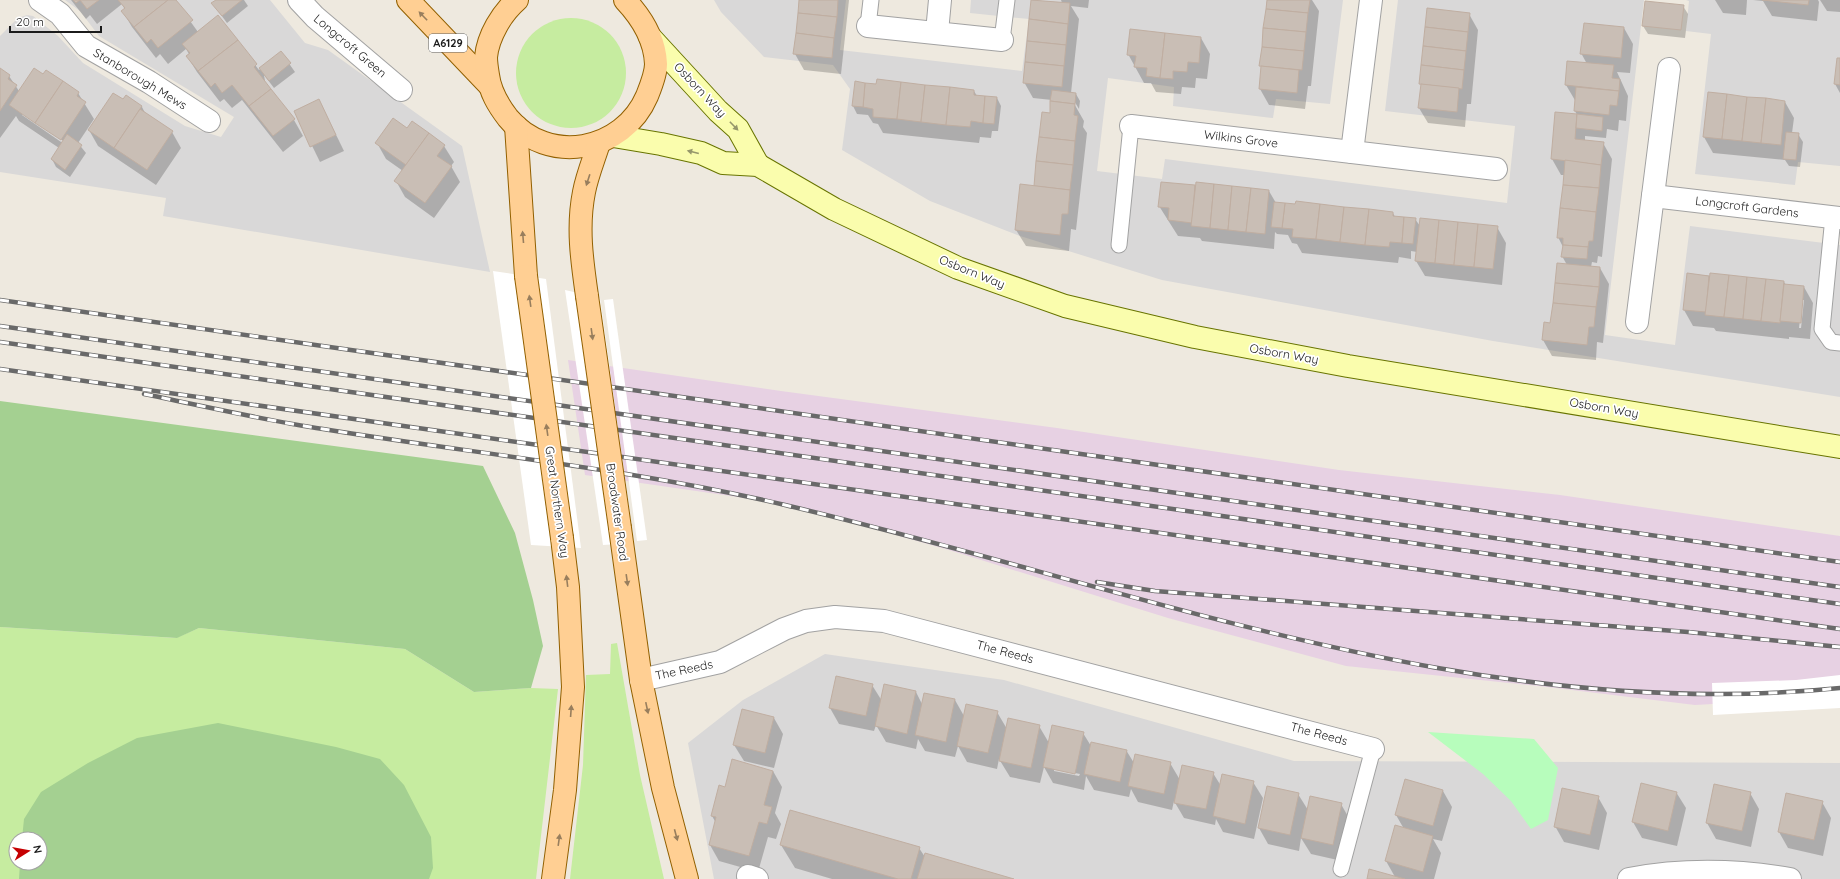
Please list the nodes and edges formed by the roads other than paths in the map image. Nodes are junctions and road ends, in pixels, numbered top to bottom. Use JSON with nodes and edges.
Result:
{"nodes":[{"id":1,"x":40,"y":0,"type":"edge"},
{"id":2,"x":300,"y":0,"type":"edge"},
{"id":3,"x":408,"y":0,"type":"edge"},
{"id":4,"x":517,"y":0,"type":"edge"},
{"id":5,"x":625,"y":0,"type":"edge"},
{"id":6,"x":871,"y":0,"type":"edge"},
{"id":7,"x":940,"y":0,"type":"edge"},
{"id":8,"x":1007,"y":0,"type":"edge"},
{"id":9,"x":1371,"y":0,"type":"edge"},
{"id":10,"x":868,"y":26,"type":"joint"},
{"id":11,"x":937,"y":32,"type":"junction"},
{"id":12,"x":650,"y":37,"type":"junction"},
{"id":13,"x":1002,"y":40,"type":"joint"},
{"id":14,"x":1669,"y":69,"type":"dead end"},
{"id":15,"x":489,"y":85,"type":"junction"},
{"id":16,"x":401,"y":90,"type":"dead end"},
{"id":17,"x":209,"y":121,"type":"dead end"},
{"id":18,"x":516,"y":126,"type":"junction"},
{"id":19,"x":1131,"y":126,"type":"joint"},
{"id":20,"x":606,"y":139,"type":"junction"},
{"id":21,"x":1352,"y":152,"type":"junction"},
{"id":22,"x":758,"y":165,"type":"junction"},
{"id":23,"x":1496,"y":169,"type":"dead end"},
{"id":24,"x":1653,"y":196,"type":"junction"},
{"id":25,"x":1836,"y":218,"type":"edge"},
{"id":26,"x":1119,"y":245,"type":"dead end"},
{"id":27,"x":1637,"y":322,"type":"dead end"},
{"id":28,"x":1840,"y":343,"type":"edge"},
{"id":29,"x":1840,"y":447,"type":"edge"},
{"id":30,"x":641,"y":680,"type":"junction"},
{"id":31,"x":1373,"y":749,"type":"joint"},
{"id":32,"x":1341,"y":869,"type":"dead end"},
{"id":33,"x":553,"y":879,"type":"edge"},
{"id":34,"x":687,"y":879,"type":"edge"},
{"id":35,"x":1629,"y":879,"type":"edge"},
{"id":36,"x":1790,"y":879,"type":"edge"}],
"edges":[{"from":1,"to":17,"type":"street","name":"Stanborough Mews"},
{"from":2,"to":16,"type":"street","name":"Longcroft Green"},
{"from":15,"to":3,"type":"main road","number":"A6129","one_way":true},
{"from":4,"to":15,"type":"main road"},
{"from":5,"to":12,"type":"main road"},
{"from":6,"to":10,"type":"lane"},
{"from":7,"to":11,"type":"street"},
{"from":8,"to":13,"type":"lane"},
{"from":9,"to":21,"type":"street"},
{"from":10,"to":11,"type":"street"},
{"from":11,"to":13,"type":"street"},
{"from":12,"to":20,"type":"main road"},
{"from":12,"to":22,"type":"street","name":"Osborn Way","one_way":true},
{"from":14,"to":24,"type":"street"},
{"from":15,"to":18,"type":"main road"},
{"from":18,"to":20,"type":"main road"},
{"from":33,"to":18,"type":"main road","name":"Great Northern Way","one_way":true,"bridge":true},
{"from":19,"to":21,"type":"street","name":"Wilkins Grove"},
{"from":19,"to":26,"type":"lane"},
{"from":22,"to":20,"type":"street","name":"Osborn Way","one_way":true},
{"from":20,"to":30,"type":"main road","name":"Broadwater Road","one_way":true,"bridge":true},
{"from":21,"to":23,"type":"street","name":"Wilkins Grove"},
{"from":22,"to":29,"type":"street","name":"Osborn Way"},
{"from":24,"to":25,"type":"street","name":"Longcroft Gardens"},
{"from":24,"to":27,"type":"street"},
{"from":25,"to":28,"type":"lane"},
{"from":30,"to":31,"type":"street","name":"The Reeds"},
{"from":30,"to":34,"type":"main road","name":"Broadwater Road","one_way":true},
{"from":31,"to":32,"type":"lane"},
{"from":35,"to":36,"type":"street"}]}
